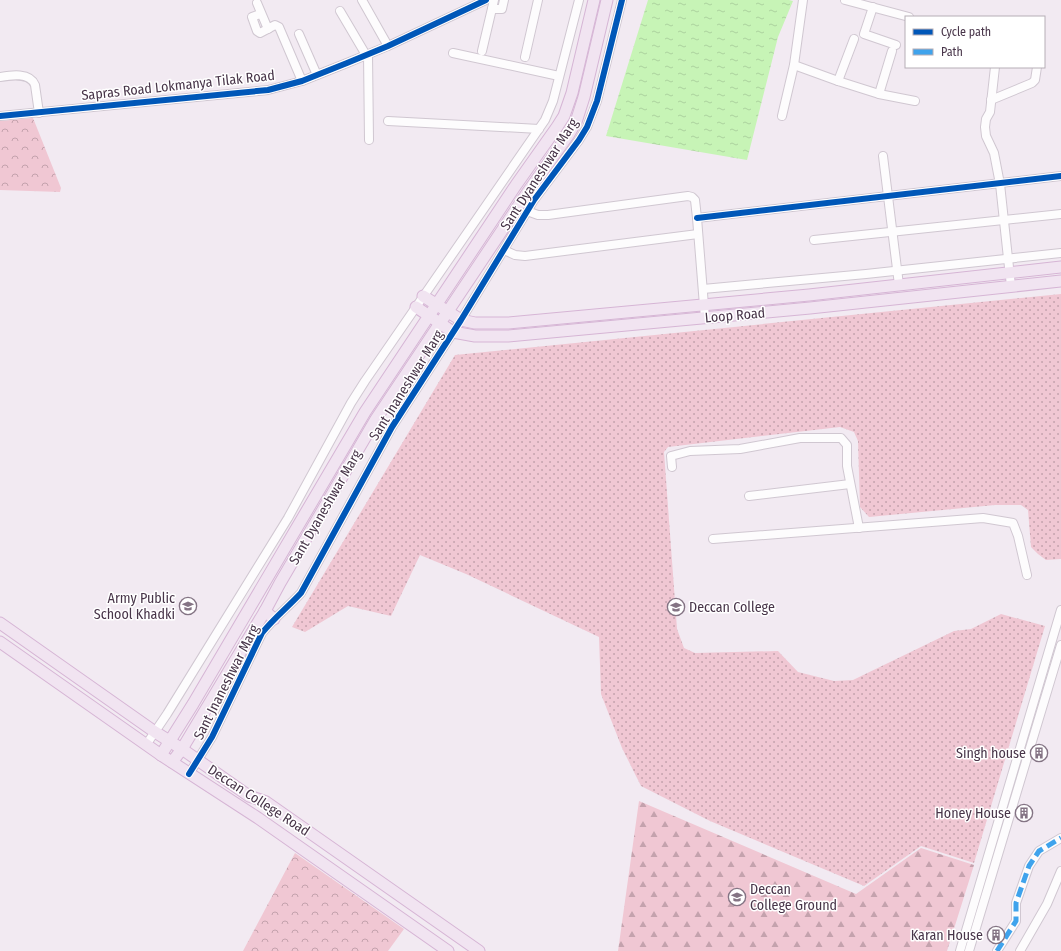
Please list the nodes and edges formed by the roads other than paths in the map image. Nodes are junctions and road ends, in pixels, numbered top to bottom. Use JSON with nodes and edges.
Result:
{"nodes":[{"id":1,"x":362,"y":0,"type":"edge"},
{"id":2,"x":486,"y":0,"type":"edge"},
{"id":3,"x":494,"y":0,"type":"edge"},
{"id":4,"x":504,"y":0,"type":"edge"},
{"id":5,"x":538,"y":0,"type":"edge"},
{"id":6,"x":579,"y":0,"type":"edge"},
{"id":7,"x":594,"y":0,"type":"edge"},
{"id":8,"x":607,"y":0,"type":"edge"},
{"id":9,"x":622,"y":0,"type":"edge"},
{"id":10,"x":803,"y":0,"type":"edge"},
{"id":11,"x":845,"y":0,"type":"edge"},
{"id":12,"x":257,"y":3,"type":"dead end"},
{"id":13,"x":873,"y":7,"type":"junction"},
{"id":14,"x":492,"y":10,"type":"junction"},
{"id":15,"x":340,"y":11,"type":"dead end"},
{"id":16,"x":905,"y":16,"type":"edge"},
{"id":17,"x":299,"y":34,"type":"dead end"},
{"id":18,"x":854,"y":39,"type":"dead end"},
{"id":19,"x":388,"y":46,"type":"junction"},
{"id":20,"x":482,"y":51,"type":"dead end"},
{"id":21,"x":453,"y":53,"type":"dead end"},
{"id":22,"x":367,"y":55,"type":"junction"},
{"id":23,"x":525,"y":57,"type":"dead end"},
{"id":24,"x":794,"y":65,"type":"junction"},
{"id":25,"x":995,"y":68,"type":"edge"},
{"id":26,"x":1037,"y":68,"type":"edge"},
{"id":27,"x":317,"y":75,"type":"junction"},
{"id":28,"x":559,"y":76,"type":"junction"},
{"id":29,"x":0,"y":77,"type":"edge"},
{"id":30,"x":302,"y":81,"type":"junction"},
{"id":31,"x":838,"y":82,"type":"junction"},
{"id":32,"x":879,"y":94,"type":"junction"},
{"id":33,"x":991,"y":100,"type":"junction"},
{"id":34,"x":915,"y":102,"type":"dead end"},
{"id":35,"x":39,"y":113,"type":"junction"},
{"id":36,"x":0,"y":116,"type":"edge"},
{"id":37,"x":782,"y":116,"type":"dead end"},
{"id":38,"x":388,"y":121,"type":"dead end"},
{"id":39,"x":539,"y":129,"type":"junction"},
{"id":40,"x":369,"y":140,"type":"dead end"},
{"id":41,"x":884,"y":156,"type":"dead end"},
{"id":42,"x":1061,"y":171,"type":"edge"},
{"id":43,"x":1057,"y":177,"type":"edge"},
{"id":44,"x":1000,"y":184,"type":"junction"},
{"id":45,"x":888,"y":197,"type":"junction"},
{"id":46,"x":527,"y":211,"type":"junction"},
{"id":47,"x":1061,"y":214,"type":"edge"},
{"id":48,"x":698,"y":218,"type":"junction"},
{"id":49,"x":1004,"y":220,"type":"junction"},
{"id":50,"x":892,"y":232,"type":"junction"},
{"id":51,"x":698,"y":234,"type":"junction"},
{"id":52,"x":814,"y":240,"type":"dead end"},
{"id":53,"x":504,"y":250,"type":"junction"},
{"id":54,"x":1061,"y":253,"type":"edge"},
{"id":55,"x":1008,"y":258,"type":"junction"},
{"id":56,"x":1061,"y":267,"type":"edge"},
{"id":57,"x":897,"y":270,"type":"junction"},
{"id":58,"x":1010,"y":273,"type":"junction"},
{"id":59,"x":1061,"y":281,"type":"edge"},
{"id":60,"x":899,"y":285,"type":"junction"},
{"id":61,"x":1011,"y":286,"type":"junction"},
{"id":62,"x":703,"y":289,"type":"junction"},
{"id":63,"x":423,"y":296,"type":"junction"},
{"id":64,"x":437,"y":305,"type":"junction"},
{"id":65,"x":705,"y":305,"type":"junction"},
{"id":66,"x":416,"y":308,"type":"junction"},
{"id":67,"x":448,"y":312,"type":"junction"},
{"id":68,"x":429,"y":317,"type":"junction"},
{"id":69,"x":705,"y":318,"type":"junction"},
{"id":70,"x":461,"y":320,"type":"junction"},
{"id":71,"x":440,"y":324,"type":"junction"},
{"id":72,"x":453,"y":332,"type":"junction"},
{"id":73,"x":672,"y":467,"type":"dead end"},
{"id":74,"x":850,"y":484,"type":"junction"},
{"id":75,"x":749,"y":496,"type":"dead end"},
{"id":76,"x":858,"y":528,"type":"junction"},
{"id":77,"x":713,"y":539,"type":"dead end"},
{"id":78,"x":1027,"y":575,"type":"dead end"},
{"id":79,"x":1061,"y":610,"type":"edge"},
{"id":80,"x":265,"y":611,"type":"junction"},
{"id":81,"x":274,"y":618,"type":"junction"},
{"id":82,"x":0,"y":623,"type":"edge"},
{"id":83,"x":0,"y":642,"type":"edge"},
{"id":84,"x":1061,"y":645,"type":"edge"},
{"id":85,"x":155,"y":732,"type":"junction"},
{"id":86,"x":170,"y":741,"type":"junction"},
{"id":87,"x":146,"y":744,"type":"junction"},
{"id":88,"x":182,"y":749,"type":"junction"},
{"id":89,"x":161,"y":755,"type":"junction"},
{"id":90,"x":198,"y":760,"type":"junction"},
{"id":91,"x":172,"y":762,"type":"junction"},
{"id":92,"x":189,"y":774,"type":"junction"},
{"id":93,"x":1061,"y":838,"type":"edge"},
{"id":94,"x":1061,"y":870,"type":"edge"},
{"id":95,"x":1058,"y":885,"type":"edge"},
{"id":96,"x":448,"y":951,"type":"edge"},
{"id":97,"x":479,"y":951,"type":"edge"},
{"id":98,"x":960,"y":951,"type":"edge"},
{"id":99,"x":969,"y":951,"type":"edge"},
{"id":100,"x":997,"y":951,"type":"edge"},
{"id":101,"x":1020,"y":951,"type":"edge"}],
"edges":[{"from":1,"to":19,"type":"street"},
{"from":2,"to":19,"type":"street","name":"Sapras Road Lokmanya Tilak Road"},
{"from":3,"to":14,"type":"street"},
{"from":4,"to":14,"type":"street"},
{"from":5,"to":23,"type":"street"},
{"from":6,"to":28,"type":"street","name":"Sant Jnaneshwar Marg"},
{"from":7,"to":64,"type":"main road","name":"Sant Dyaneshwar Marg"},
{"from":8,"to":67,"type":"main road","name":"Sant Dyaneshwar Marg"},
{"from":9,"to":46,"type":"street","name":"Sant Jnaneshwar Marg"},
{"from":10,"to":24,"type":"street"},
{"from":11,"to":13,"type":"street"},
{"from":12,"to":30,"type":"street"},
{"from":13,"to":16,"type":"street"},
{"from":13,"to":32,"type":"street"},
{"from":14,"to":20,"type":"street"},
{"from":15,"to":22,"type":"street"},
{"from":17,"to":27,"type":"street"},
{"from":18,"to":31,"type":"street"},
{"from":19,"to":22,"type":"street","name":"Sapras Road Lokmanya Tilak Road"},
{"from":21,"to":28,"type":"street"},
{"from":22,"to":27,"type":"street","name":"Sapras Road Lokmanya Tilak Road"},
{"from":22,"to":40,"type":"street"},
{"from":24,"to":31,"type":"street"},
{"from":24,"to":37,"type":"street"},
{"from":25,"to":33,"type":"street"},
{"from":26,"to":33,"type":"street"},
{"from":27,"to":30,"type":"street","name":"Sapras Road Lokmanya Tilak Road"},
{"from":28,"to":39,"type":"street","name":"Sant Jnaneshwar Marg"},
{"from":29,"to":35,"type":"street"},
{"from":30,"to":35,"type":"street","name":"Sapras Road Lokmanya Tilak Road"},
{"from":31,"to":32,"type":"street"},
{"from":32,"to":34,"type":"street"},
{"from":33,"to":44,"type":"street"},
{"from":35,"to":36,"type":"street","name":"Sapras Road Lokmanya Tilak Road"},
{"from":38,"to":39,"type":"street"},
{"from":39,"to":63,"type":"street","name":"Sant Jnaneshwar Marg"},
{"from":41,"to":45,"type":"street"},
{"from":42,"to":43,"type":"street"},
{"from":43,"to":44,"type":"street"},
{"from":44,"to":45,"type":"street"},
{"from":44,"to":49,"type":"street"},
{"from":45,"to":48,"type":"street"},
{"from":45,"to":50,"type":"street"},
{"from":46,"to":48,"type":"street"},
{"from":46,"to":53,"type":"street","name":"Sant Jnaneshwar Marg"},
{"from":47,"to":49,"type":"street"},
{"from":48,"to":51,"type":"street"},
{"from":49,"to":50,"type":"street"},
{"from":49,"to":55,"type":"street"},
{"from":50,"to":52,"type":"street"},
{"from":50,"to":57,"type":"street"},
{"from":51,"to":53,"type":"street"},
{"from":51,"to":62,"type":"street"},
{"from":53,"to":70,"type":"street","name":"Sant Jnaneshwar Marg"},
{"from":54,"to":55,"type":"street"},
{"from":55,"to":57,"type":"street"},
{"from":55,"to":58,"type":"street"},
{"from":56,"to":58,"type":"main road","name":"Loop Road"},
{"from":57,"to":60,"type":"street"},
{"from":57,"to":62,"type":"street"},
{"from":58,"to":60,"type":"main road","name":"Loop Road"},
{"from":58,"to":61,"type":"street"},
{"from":59,"to":61,"type":"main road","name":"Loop Road"},
{"from":60,"to":65,"type":"main road","name":"Loop Road"},
{"from":61,"to":69,"type":"main road","name":"Loop Road"},
{"from":62,"to":65,"type":"street"},
{"from":63,"to":64,"type":"main road","name":"Loop Road"},
{"from":63,"to":66,"type":"street","name":"Sant Jnaneshwar Marg"},
{"from":64,"to":67,"type":"main road","name":"Loop Road"},
{"from":64,"to":68,"type":"main road","name":"Sant Dyaneshwar Marg"},
{"from":65,"to":69,"type":"street"},
{"from":65,"to":70,"type":"main road","name":"Loop Road"},
{"from":66,"to":68,"type":"main road","name":"Loop Road"},
{"from":66,"to":85,"type":"street","name":"Sant Jnaneshwar Marg"},
{"from":67,"to":70,"type":"main road","name":"Loop Road"},
{"from":67,"to":71,"type":"main road","name":"Sant Dyaneshwar Marg"},
{"from":68,"to":71,"type":"main road","name":"Loop Road"},
{"from":68,"to":86,"type":"main road","name":"Sant Dyaneshwar Marg"},
{"from":69,"to":72,"type":"main road","name":"Loop Road"},
{"from":70,"to":72,"type":"street","name":"Sant Jnaneshwar Marg"},
{"from":71,"to":72,"type":"main road","name":"Loop Road"},
{"from":71,"to":80,"type":"main road","name":"Sant Dyaneshwar Marg"},
{"from":72,"to":81,"type":"street","name":"Sant Jnaneshwar Marg"},
{"from":73,"to":74,"type":"street"},
{"from":74,"to":75,"type":"street"},
{"from":74,"to":76,"type":"street"},
{"from":76,"to":77,"type":"street"},
{"from":76,"to":78,"type":"street"},
{"from":79,"to":98,"type":"street"},
{"from":80,"to":81,"type":"main road"},
{"from":80,"to":88,"type":"main road","name":"Sant Dyaneshwar Marg"},
{"from":81,"to":90,"type":"street","name":"Sant Jnaneshwar Marg"},
{"from":82,"to":85,"type":"main road","name":"Deccan College Road"},
{"from":83,"to":87,"type":"main road","name":"Deccan College Road"},
{"from":84,"to":99,"type":"street"},
{"from":85,"to":86,"type":"main road","name":"Deccan College Road"},
{"from":85,"to":87,"type":"street","name":"Sant Jnaneshwar Marg"},
{"from":86,"to":88,"type":"main road","name":"Deccan College Road"},
{"from":86,"to":89,"type":"main road","name":"Sant Dyaneshwar Marg"},
{"from":87,"to":89,"type":"main road","name":"Deccan College Road"},
{"from":88,"to":90,"type":"main road","name":"Deccan College Road"},
{"from":88,"to":91,"type":"main road","name":"Sant Dyaneshwar Marg"},
{"from":89,"to":91,"type":"main road","name":"Deccan College Road"},
{"from":90,"to":92,"type":"street","name":"Sant Jnaneshwar Marg"},
{"from":90,"to":97,"type":"main road","name":"Deccan College Road"},
{"from":91,"to":92,"type":"main road","name":"Deccan College Road"},
{"from":92,"to":96,"type":"main road","name":"Deccan College Road"},
{"from":93,"to":100,"type":"street"},
{"from":94,"to":95,"type":"street"},
{"from":95,"to":101,"type":"street"}]}
